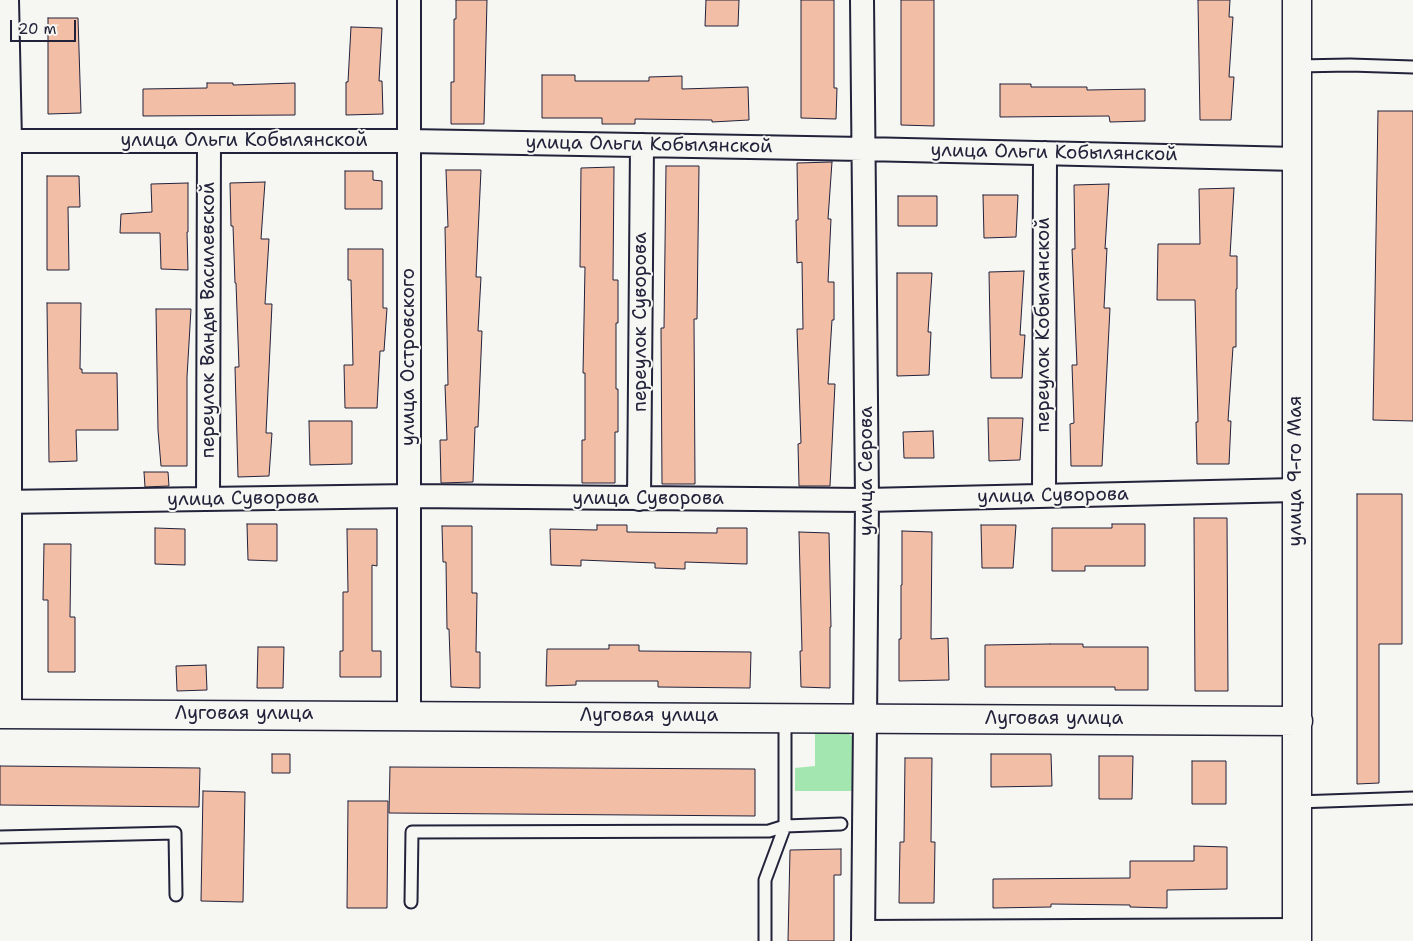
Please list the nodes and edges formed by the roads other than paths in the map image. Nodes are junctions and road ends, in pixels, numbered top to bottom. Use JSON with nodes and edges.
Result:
{"nodes":[{"id":1,"x":7,"y":0,"type":"edge"},
{"id":2,"x":408,"y":0,"type":"edge"},
{"id":3,"x":862,"y":0,"type":"edge"},
{"id":4,"x":1297,"y":0,"type":"edge"},
{"id":5,"x":1297,"y":66,"type":"junction"},
{"id":6,"x":1413,"y":67,"type":"edge"},
{"id":7,"x":5,"y":141,"type":"edge"},
{"id":8,"x":209,"y":141,"type":"junction"},
{"id":9,"x":409,"y":141,"type":"junction"},
{"id":10,"x":642,"y":145,"type":"junction"},
{"id":11,"x":863,"y":149,"type":"junction"},
{"id":12,"x":1045,"y":153,"type":"junction"},
{"id":13,"x":1297,"y":159,"type":"junction"},
{"id":14,"x":1296,"y":490,"type":"junction"},
{"id":15,"x":410,"y":496,"type":"junction"},
{"id":16,"x":1044,"y":496,"type":"junction"},
{"id":17,"x":640,"y":499,"type":"junction"},
{"id":18,"x":208,"y":500,"type":"junction"},
{"id":19,"x":867,"y":500,"type":"junction"},
{"id":20,"x":5,"y":502,"type":"edge"},
{"id":21,"x":5,"y":714,"type":"edge"},
{"id":22,"x":409,"y":715,"type":"junction"},
{"id":23,"x":785,"y":717,"type":"junction"},
{"id":24,"x":865,"y":718,"type":"junction"},
{"id":25,"x":1298,"y":720,"type":"junction"},
{"id":26,"x":1413,"y":798,"type":"edge"},
{"id":27,"x":1298,"y":802,"type":"junction"},
{"id":28,"x":841,"y":824,"type":"dead end"},
{"id":29,"x":785,"y":826,"type":"junction"},
{"id":30,"x":0,"y":837,"type":"edge"},
{"id":31,"x":176,"y":895,"type":"dead end"},
{"id":32,"x":411,"y":902,"type":"dead end"},
{"id":33,"x":863,"y":936,"type":"edge"},
{"id":34,"x":1061,"y":936,"type":"edge"},
{"id":35,"x":1297,"y":936,"type":"edge"},
{"id":36,"x":765,"y":941,"type":"edge"}],
"edges":[{"from":1,"to":7,"type":"street"},
{"from":2,"to":9,"type":"street","name":"улица Островского"},
{"from":3,"to":11,"type":"street","name":"улица Серова"},
{"from":4,"to":5,"type":"street","name":"улица 9-го Мая"},
{"from":5,"to":6,"type":"lane"},
{"from":5,"to":13,"type":"street","name":"улица 9-го Мая"},
{"from":7,"to":8,"type":"street","name":"улица Ольги Кобылянской"},
{"from":7,"to":20,"type":"street"},
{"from":8,"to":9,"type":"street","name":"улица Ольги Кобылянской"},
{"from":8,"to":18,"type":"street","name":"переулок Ванды Василевской"},
{"from":9,"to":10,"type":"street","name":"улица Ольги Кобылянской"},
{"from":9,"to":15,"type":"street","name":"улица Островского"},
{"from":10,"to":11,"type":"street","name":"улица Ольги Кобылянской"},
{"from":10,"to":17,"type":"street","name":"переулок Суворова"},
{"from":11,"to":12,"type":"street","name":"улица Ольги Кобылянской"},
{"from":11,"to":19,"type":"street","name":"улица Серова"},
{"from":12,"to":13,"type":"street","name":"улица Ольги Кобылянской"},
{"from":12,"to":16,"type":"street","name":"переулок Кобылянской"},
{"from":13,"to":14,"type":"street","name":"улица 9-го Мая"},
{"from":14,"to":16,"type":"street","name":"улица Суворова"},
{"from":14,"to":25,"type":"street","name":"улица 9-го Мая"},
{"from":15,"to":17,"type":"street","name":"улица Суворова"},
{"from":15,"to":18,"type":"street","name":"улица Суворова"},
{"from":15,"to":22,"type":"street","name":"улица Островского"},
{"from":16,"to":19,"type":"street","name":"улица Суворова"},
{"from":17,"to":19,"type":"street","name":"улица Суворова"},
{"from":18,"to":20,"type":"street","name":"улица Суворова"},
{"from":19,"to":24,"type":"street","name":"улица Серова"},
{"from":20,"to":21,"type":"street"},
{"from":21,"to":22,"type":"street","name":"Луговая улица"},
{"from":22,"to":23,"type":"street","name":"Луговая улица"},
{"from":23,"to":24,"type":"street","name":"Луговая улица"},
{"from":23,"to":29,"type":"lane"},
{"from":24,"to":25,"type":"street","name":"Луговая улица"},
{"from":24,"to":33,"type":"street","name":"улица Серова"},
{"from":25,"to":27,"type":"street","name":"улица 9-го Мая"},
{"from":26,"to":27,"type":"lane"},
{"from":27,"to":35,"type":"street","name":"улица 9-го Мая"},
{"from":28,"to":29,"type":"lane"},
{"from":29,"to":32,"type":"lane"},
{"from":29,"to":36,"type":"lane"},
{"from":30,"to":31,"type":"lane"},
{"from":33,"to":34,"type":"street"},
{"from":34,"to":35,"type":"street"}]}
